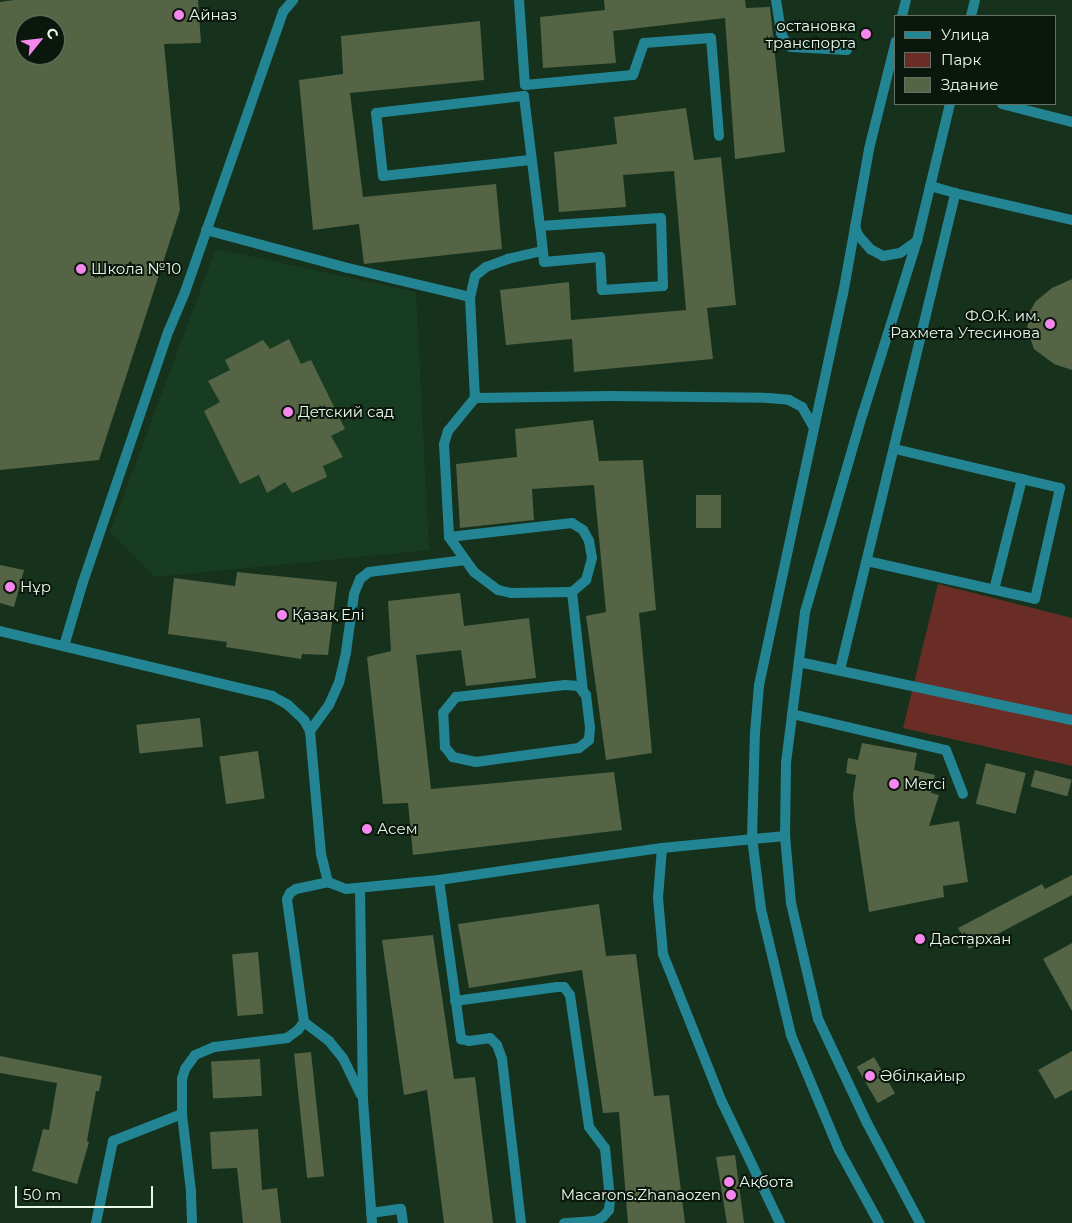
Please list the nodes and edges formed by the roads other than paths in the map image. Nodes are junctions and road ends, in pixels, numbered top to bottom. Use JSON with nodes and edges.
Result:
{"nodes":[{"id":1,"x":293,"y":0,"type":"edge"},
{"id":2,"x":520,"y":0,"type":"edge"},
{"id":3,"x":776,"y":0,"type":"edge"},
{"id":4,"x":906,"y":0,"type":"edge"},
{"id":5,"x":975,"y":0,"type":"edge"},
{"id":6,"x":902,"y":15,"type":"edge"},
{"id":7,"x":971,"y":15,"type":"edge"},
{"id":8,"x":894,"y":49,"type":"edge"},
{"id":9,"x":846,"y":50,"type":"dead end"},
{"id":10,"x":525,"y":85,"type":"junction"},
{"id":11,"x":524,"y":96,"type":"junction"},
{"id":12,"x":950,"y":105,"type":"edge"},
{"id":13,"x":1006,"y":105,"type":"edge"},
{"id":14,"x":1072,"y":122,"type":"edge"},
{"id":15,"x":719,"y":136,"type":"dead end"},
{"id":16,"x":530,"y":160,"type":"junction"},
{"id":17,"x":930,"y":186,"type":"junction"},
{"id":18,"x":956,"y":192,"type":"junction"},
{"id":19,"x":1072,"y":220,"type":"edge"},
{"id":20,"x":540,"y":226,"type":"junction"},
{"id":21,"x":855,"y":226,"type":"junction"},
{"id":22,"x":206,"y":230,"type":"junction"},
{"id":23,"x":917,"y":241,"type":"junction"},
{"id":24,"x":542,"y":251,"type":"junction"},
{"id":25,"x":470,"y":297,"type":"junction"},
{"id":26,"x":475,"y":398,"type":"junction"},
{"id":27,"x":814,"y":428,"type":"junction"},
{"id":28,"x":895,"y":449,"type":"junction"},
{"id":29,"x":1022,"y":479,"type":"junction"},
{"id":30,"x":449,"y":537,"type":"junction"},
{"id":31,"x":465,"y":560,"type":"junction"},
{"id":32,"x":867,"y":561,"type":"junction"},
{"id":33,"x":994,"y":590,"type":"junction"},
{"id":34,"x":572,"y":592,"type":"junction"},
{"id":35,"x":0,"y":631,"type":"edge"},
{"id":36,"x":64,"y":646,"type":"junction"},
{"id":37,"x":799,"y":662,"type":"junction"},
{"id":38,"x":840,"y":670,"type":"junction"},
{"id":39,"x":583,"y":692,"type":"junction"},
{"id":40,"x":792,"y":714,"type":"junction"},
{"id":41,"x":1072,"y":720,"type":"edge"},
{"id":42,"x":310,"y":731,"type":"junction"},
{"id":43,"x":963,"y":794,"type":"dead end"},
{"id":44,"x":785,"y":836,"type":"junction"},
{"id":45,"x":752,"y":838,"type":"junction"},
{"id":46,"x":662,"y":848,"type":"junction"},
{"id":47,"x":439,"y":880,"type":"junction"},
{"id":48,"x":328,"y":882,"type":"junction"},
{"id":49,"x":360,"y":888,"type":"junction"},
{"id":50,"x":455,"y":1001,"type":"junction"},
{"id":51,"x":304,"y":1022,"type":"junction"},
{"id":52,"x":363,"y":1100,"type":"junction"},
{"id":53,"x":182,"y":1114,"type":"junction"},
{"id":54,"x":371,"y":1218,"type":"edge"},
{"id":55,"x":96,"y":1223,"type":"edge"},
{"id":56,"x":192,"y":1223,"type":"edge"},
{"id":57,"x":403,"y":1223,"type":"edge"},
{"id":58,"x":521,"y":1223,"type":"edge"},
{"id":59,"x":564,"y":1223,"type":"edge"},
{"id":60,"x":780,"y":1223,"type":"edge"},
{"id":61,"x":879,"y":1223,"type":"edge"},
{"id":62,"x":920,"y":1223,"type":"edge"}],
"edges":[{"from":1,"to":22,"type":"street"},
{"from":2,"to":10,"type":"street"},
{"from":3,"to":9,"type":"street"},
{"from":4,"to":6,"type":"street"},
{"from":5,"to":7,"type":"street"},
{"from":8,"to":21,"type":"street"},
{"from":10,"to":11,"type":"street"},
{"from":10,"to":15,"type":"street"},
{"from":11,"to":16,"type":"street"},
{"from":11,"to":16,"type":"street"},
{"from":12,"to":17,"type":"street"},
{"from":13,"to":14,"type":"street"},
{"from":16,"to":20,"type":"street"},
{"from":17,"to":18,"type":"street"},
{"from":17,"to":23,"type":"street"},
{"from":18,"to":19,"type":"street"},
{"from":18,"to":28,"type":"street"},
{"from":20,"to":24,"type":"street"},
{"from":20,"to":24,"type":"street"},
{"from":21,"to":23,"type":"street"},
{"from":21,"to":27,"type":"street"},
{"from":22,"to":25,"type":"street"},
{"from":22,"to":36,"type":"street"},
{"from":23,"to":37,"type":"street"},
{"from":24,"to":25,"type":"street"},
{"from":25,"to":26,"type":"street"},
{"from":26,"to":27,"type":"street"},
{"from":26,"to":30,"type":"street"},
{"from":27,"to":45,"type":"street"},
{"from":28,"to":29,"type":"street"},
{"from":28,"to":32,"type":"street"},
{"from":29,"to":33,"type":"street"},
{"from":29,"to":33,"type":"street"},
{"from":30,"to":31,"type":"street"},
{"from":30,"to":34,"type":"street"},
{"from":31,"to":34,"type":"street"},
{"from":31,"to":42,"type":"street"},
{"from":32,"to":33,"type":"street"},
{"from":32,"to":38,"type":"street"},
{"from":34,"to":39,"type":"street"},
{"from":35,"to":36,"type":"street"},
{"from":36,"to":42,"type":"street"},
{"from":37,"to":38,"type":"street"},
{"from":37,"to":40,"type":"street"},
{"from":38,"to":41,"type":"street"},
{"from":39,"to":39,"type":"street"},
{"from":40,"to":43,"type":"street"},
{"from":40,"to":44,"type":"street"},
{"from":42,"to":48,"type":"street"},
{"from":44,"to":45,"type":"street"},
{"from":44,"to":62,"type":"street"},
{"from":45,"to":46,"type":"street"},
{"from":45,"to":61,"type":"street"},
{"from":46,"to":47,"type":"street"},
{"from":46,"to":60,"type":"street"},
{"from":47,"to":49,"type":"street"},
{"from":47,"to":50,"type":"street"},
{"from":48,"to":49,"type":"street"},
{"from":48,"to":51,"type":"street"},
{"from":49,"to":52,"type":"street"},
{"from":50,"to":58,"type":"street"},
{"from":50,"to":59,"type":"street"},
{"from":51,"to":52,"type":"street"},
{"from":51,"to":53,"type":"street"},
{"from":52,"to":54,"type":"street"},
{"from":53,"to":55,"type":"street"},
{"from":53,"to":56,"type":"street"},
{"from":54,"to":57,"type":"street"}]}
